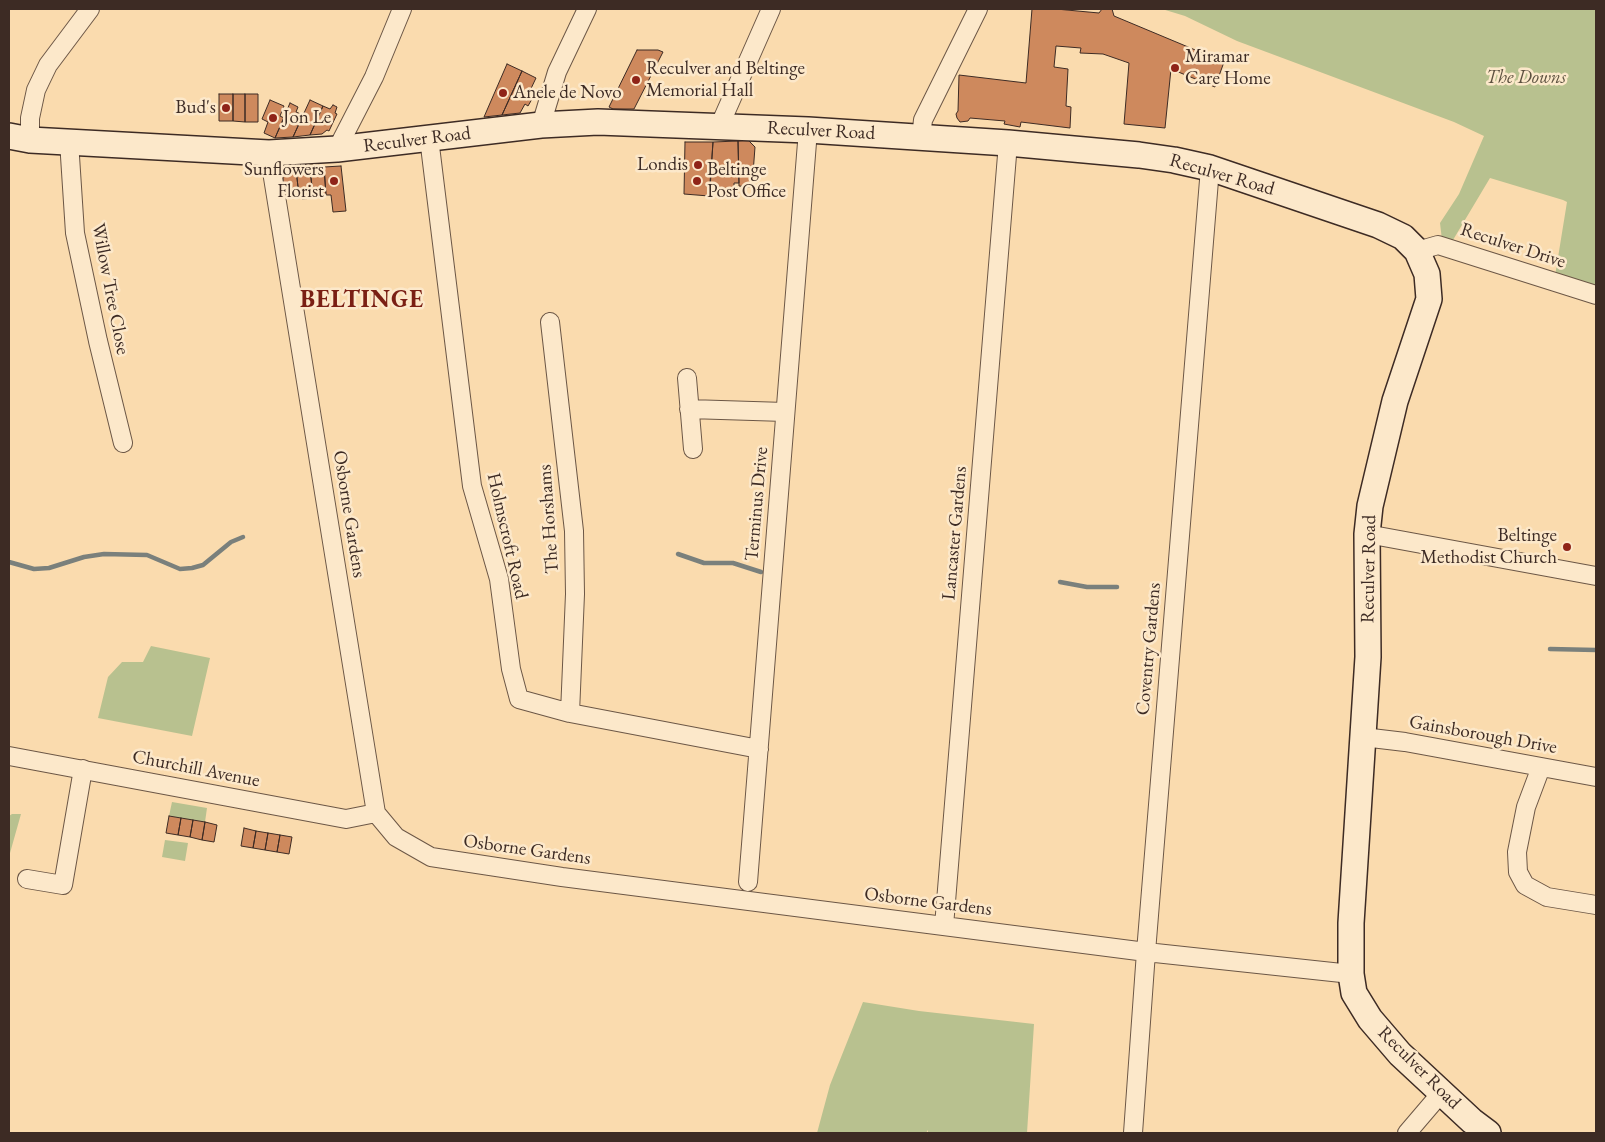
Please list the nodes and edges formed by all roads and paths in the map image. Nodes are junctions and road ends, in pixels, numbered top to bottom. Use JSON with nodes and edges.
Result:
{"nodes":[{"id":1,"x":90,"y":9,"type":"edge"},
{"id":2,"x":402,"y":9,"type":"edge"},
{"id":3,"x":587,"y":9,"type":"edge"},
{"id":4,"x":771,"y":9,"type":"edge"},
{"id":5,"x":978,"y":9,"type":"edge"},
{"id":6,"x":541,"y":124,"type":"junction"},
{"id":7,"x":719,"y":127,"type":"junction"},
{"id":8,"x":808,"y":130,"type":"junction"},
{"id":9,"x":921,"y":137,"type":"junction"},
{"id":10,"x":20,"y":138,"type":"edge"},
{"id":11,"x":429,"y":138,"type":"junction"},
{"id":12,"x":69,"y":141,"type":"junction"},
{"id":13,"x":1008,"y":143,"type":"junction"},
{"id":14,"x":337,"y":149,"type":"junction"},
{"id":15,"x":269,"y":154,"type":"junction"},
{"id":16,"x":1210,"y":168,"type":"junction"},
{"id":17,"x":1442,"y":232,"type":"dead end"},
{"id":18,"x":1424,"y":249,"type":"junction"},
{"id":19,"x":1596,"y":295,"type":"edge"},
{"id":20,"x":550,"y":322,"type":"dead end"},
{"id":21,"x":687,"y":378,"type":"dead end"},
{"id":22,"x":689,"y":409,"type":"junction"},
{"id":23,"x":785,"y":412,"type":"junction"},
{"id":24,"x":123,"y":443,"type":"dead end"},
{"id":25,"x":693,"y":449,"type":"dead end"},
{"id":26,"x":1367,"y":534,"type":"junction"},
{"id":27,"x":1596,"y":576,"type":"edge"},
{"id":28,"x":570,"y":713,"type":"junction"},
{"id":29,"x":1363,"y":736,"type":"junction"},
{"id":30,"x":759,"y":749,"type":"junction"},
{"id":31,"x":9,"y":756,"type":"edge"},
{"id":32,"x":1541,"y":767,"type":"junction"},
{"id":33,"x":83,"y":769,"type":"junction"},
{"id":34,"x":1596,"y":777,"type":"edge"},
{"id":35,"x":376,"y":813,"type":"junction"},
{"id":36,"x":27,"y":879,"type":"dead end"},
{"id":37,"x":748,"y":882,"type":"dead end"},
{"id":38,"x":1596,"y":906,"type":"edge"},
{"id":39,"x":944,"y":926,"type":"junction"},
{"id":40,"x":1146,"y":952,"type":"junction"},
{"id":41,"x":1351,"y":974,"type":"junction"},
{"id":42,"x":1442,"y":1092,"type":"junction"},
{"id":43,"x":1133,"y":1133,"type":"edge"},
{"id":44,"x":1407,"y":1133,"type":"edge"},
{"id":45,"x":1488,"y":1133,"type":"edge"}],
"edges":[{"from":1,"to":10,"type":"street"},
{"from":2,"to":14,"type":"street"},
{"from":3,"to":6,"type":"street"},
{"from":4,"to":7,"type":"street"},
{"from":5,"to":9,"type":"street"},
{"from":6,"to":7,"type":"street","name":"Reculver Road"},
{"from":6,"to":11,"type":"street","name":"Reculver Road"},
{"from":7,"to":8,"type":"street","name":"Reculver Road"},
{"from":8,"to":9,"type":"street","name":"Reculver Road"},
{"from":8,"to":23,"type":"street","name":"Terminus Drive"},
{"from":9,"to":13,"type":"street","name":"Reculver Road"},
{"from":10,"to":12,"type":"street","name":"Reculver Road"},
{"from":11,"to":14,"type":"street","name":"Reculver Road"},
{"from":11,"to":28,"type":"street","name":"Holmscroft Road"},
{"from":12,"to":15,"type":"street","name":"Reculver Road"},
{"from":12,"to":24,"type":"street","name":"Willow Tree Close"},
{"from":13,"to":16,"type":"street","name":"Reculver Road"},
{"from":13,"to":39,"type":"street","name":"Lancaster Gardens"},
{"from":14,"to":15,"type":"street","name":"Reculver Road"},
{"from":15,"to":35,"type":"street","name":"Osborne Gardens"},
{"from":16,"to":18,"type":"street","name":"Reculver Road"},
{"from":16,"to":40,"type":"street","name":"Coventry Gardens"},
{"from":17,"to":18,"type":"street"},
{"from":18,"to":19,"type":"street","name":"Reculver Drive"},
{"from":18,"to":26,"type":"street","name":"Reculver Road"},
{"from":20,"to":28,"type":"street","name":"The Horshams"},
{"from":21,"to":22,"type":"street"},
{"from":22,"to":23,"type":"street"},
{"from":22,"to":25,"type":"street"},
{"from":23,"to":30,"type":"street","name":"Terminus Drive"},
{"from":26,"to":27,"type":"street"},
{"from":26,"to":29,"type":"street","name":"Reculver Road"},
{"from":28,"to":30,"type":"street","name":"Holmscroft Road"},
{"from":29,"to":32,"type":"street","name":"Gainsborough Drive"},
{"from":29,"to":41,"type":"street","name":"Reculver Road"},
{"from":30,"to":37,"type":"street","name":"Terminus Drive"},
{"from":31,"to":33,"type":"street","name":"Churchill Avenue"},
{"from":32,"to":34,"type":"street","name":"Gainsborough Drive"},
{"from":32,"to":38,"type":"street"},
{"from":33,"to":35,"type":"street","name":"Churchill Avenue"},
{"from":33,"to":36,"type":"street"},
{"from":35,"to":39,"type":"street","name":"Osborne Gardens"},
{"from":39,"to":40,"type":"street","name":"Osborne Gardens"},
{"from":40,"to":41,"type":"street","name":"Osborne Gardens"},
{"from":40,"to":43,"type":"street","name":"Coventry Gardens"},
{"from":41,"to":42,"type":"street","name":"Reculver Road"},
{"from":42,"to":44,"type":"street"},
{"from":42,"to":45,"type":"street","name":"Reculver Road"}]}
